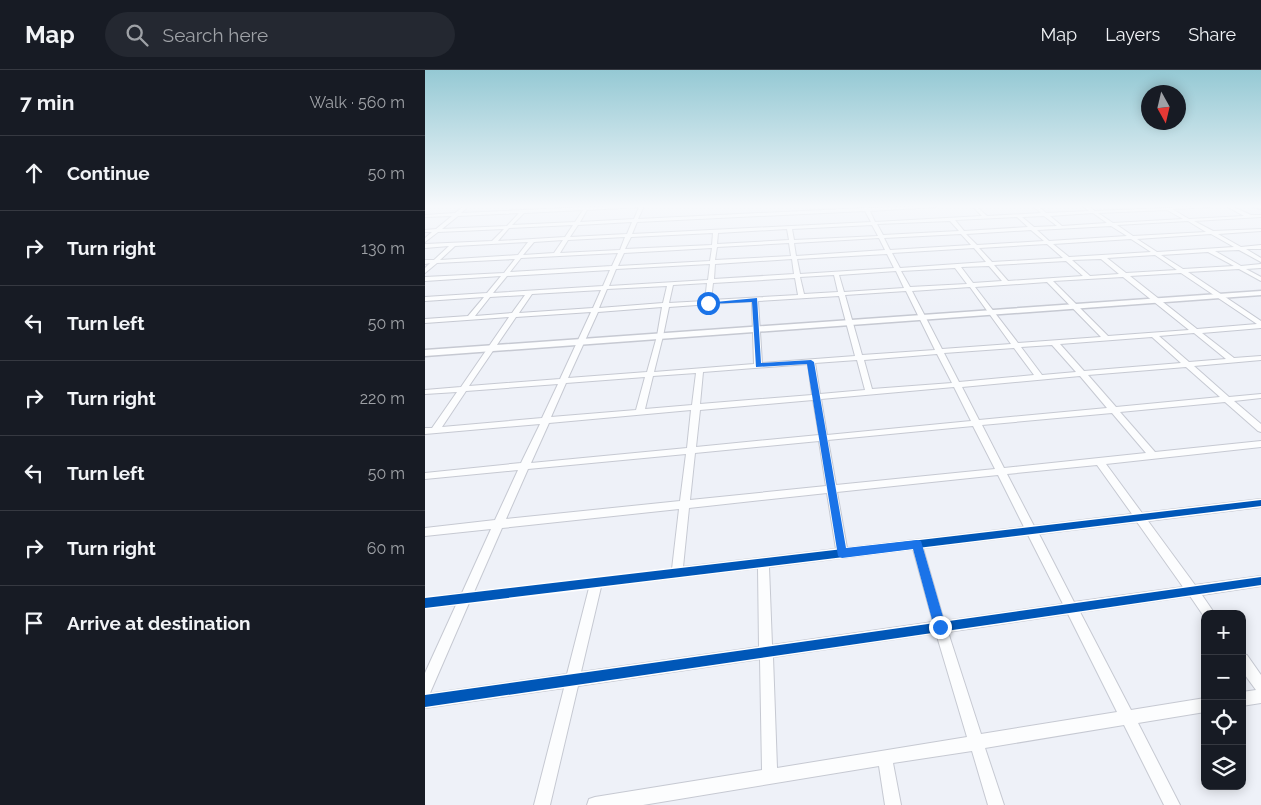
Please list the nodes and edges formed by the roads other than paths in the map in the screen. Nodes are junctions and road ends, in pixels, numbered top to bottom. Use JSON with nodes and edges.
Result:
{"nodes":[{"id":1,"x":496,"y":240,"type":"edge"},
{"id":2,"x":544,"y":240,"type":"edge"},
{"id":3,"x":566,"y":240,"type":"edge"},
{"id":4,"x":625,"y":240,"type":"edge"},
{"id":5,"x":684,"y":240,"type":"edge"},
{"id":6,"x":715,"y":240,"type":"edge"},
{"id":7,"x":821,"y":240,"type":"edge"},
{"id":8,"x":883,"y":240,"type":"edge"},
{"id":9,"x":970,"y":240,"type":"edge"},
{"id":10,"x":1085,"y":240,"type":"edge"},
{"id":11,"x":1136,"y":240,"type":"edge"},
{"id":12,"x":1226,"y":240,"type":"edge"},
{"id":13,"x":532,"y":241,"type":"junction"},
{"id":14,"x":791,"y":242,"type":"junction"},
{"id":15,"x":1050,"y":242,"type":"junction"},
{"id":16,"x":493,"y":243,"type":"junction"},
{"id":17,"x":453,"y":245,"type":"junction"},
{"id":18,"x":425,"y":246,"type":"edge"},
{"id":19,"x":714,"y":246,"type":"junction"},
{"id":20,"x":975,"y":247,"type":"junction"},
{"id":21,"x":1261,"y":247,"type":"edge"},
{"id":22,"x":681,"y":248,"type":"junction"},
{"id":23,"x":1240,"y":248,"type":"junction"},
{"id":24,"x":1209,"y":250,"type":"junction"},
{"id":25,"x":621,"y":251,"type":"junction"},
{"id":26,"x":888,"y":252,"type":"junction"},
{"id":27,"x":1156,"y":254,"type":"junction"},
{"id":28,"x":556,"y":255,"type":"junction"},
{"id":29,"x":520,"y":257,"type":"junction"},
{"id":30,"x":795,"y":257,"type":"junction"},
{"id":31,"x":1101,"y":257,"type":"junction"},
{"id":32,"x":1069,"y":259,"type":"junction"},
{"id":33,"x":1261,"y":260,"type":"edge"},
{"id":34,"x":435,"y":261,"type":"junction"},
{"id":35,"x":425,"y":262,"type":"edge"},
{"id":36,"x":712,"y":262,"type":"junction"},
{"id":37,"x":990,"y":264,"type":"junction"},
{"id":38,"x":957,"y":266,"type":"junction"},
{"id":39,"x":1261,"y":266,"type":"edge"},
{"id":40,"x":613,"y":268,"type":"junction"},
{"id":41,"x":1240,"y":268,"type":"junction"},
{"id":42,"x":897,"y":270,"type":"junction"},
{"id":43,"x":425,"y":271,"type":"edge"},
{"id":44,"x":1183,"y":272,"type":"junction"},
{"id":45,"x":836,"y":273,"type":"junction"},
{"id":46,"x":506,"y":274,"type":"junction"},
{"id":47,"x":1125,"y":275,"type":"junction"},
{"id":48,"x":798,"y":276,"type":"junction"},
{"id":49,"x":1089,"y":278,"type":"junction"},
{"id":50,"x":425,"y":279,"type":"edge"},
{"id":51,"x":1048,"y":280,"type":"junction"},
{"id":52,"x":1261,"y":280,"type":"edge"},
{"id":53,"x":710,"y":281,"type":"junction"},
{"id":54,"x":1007,"y":283,"type":"junction"},
{"id":55,"x":670,"y":284,"type":"junction"},
{"id":56,"x":972,"y":285,"type":"junction"},
{"id":57,"x":604,"y":288,"type":"junction"},
{"id":58,"x":908,"y":290,"type":"junction"},
{"id":59,"x":530,"y":292,"type":"junction"},
{"id":60,"x":1261,"y":293,"type":"edge"},
{"id":61,"x":843,"y":294,"type":"junction"},
{"id":62,"x":489,"y":295,"type":"junction"},
{"id":63,"x":1219,"y":296,"type":"junction"},
{"id":64,"x":801,"y":297,"type":"junction"},
{"id":65,"x":425,"y":299,"type":"edge"},
{"id":66,"x":755,"y":300,"type":"junction"},
{"id":67,"x":1157,"y":300,"type":"junction"},
{"id":68,"x":708,"y":303,"type":"junction"},
{"id":69,"x":666,"y":306,"type":"junction"},
{"id":70,"x":1074,"y":306,"type":"junction"},
{"id":71,"x":594,"y":310,"type":"junction"},
{"id":72,"x":991,"y":312,"type":"junction"},
{"id":73,"x":515,"y":315,"type":"junction"},
{"id":74,"x":922,"y":317,"type":"junction"},
{"id":75,"x":470,"y":318,"type":"junction"},
{"id":76,"x":425,"y":321,"type":"edge"},
{"id":77,"x":850,"y":322,"type":"junction"},
{"id":78,"x":1261,"y":325,"type":"edge"},
{"id":79,"x":758,"y":329,"type":"junction"},
{"id":80,"x":1195,"y":331,"type":"junction"},
{"id":81,"x":1153,"y":334,"type":"junction"},
{"id":82,"x":660,"y":336,"type":"junction"},
{"id":83,"x":1106,"y":338,"type":"junction"},
{"id":84,"x":581,"y":341,"type":"junction"},
{"id":85,"x":1054,"y":342,"type":"junction"},
{"id":86,"x":1015,"y":345,"type":"junction"},
{"id":87,"x":493,"y":348,"type":"junction"},
{"id":88,"x":940,"y":351,"type":"junction"},
{"id":89,"x":425,"y":353,"type":"edge"},
{"id":90,"x":859,"y":358,"type":"junction"},
{"id":91,"x":1261,"y":358,"type":"edge"},
{"id":92,"x":1233,"y":361,"type":"junction"},
{"id":93,"x":811,"y":362,"type":"junction"},
{"id":94,"x":1187,"y":365,"type":"junction"},
{"id":95,"x":758,"y":366,"type":"junction"},
{"id":96,"x":700,"y":370,"type":"junction"},
{"id":97,"x":650,"y":374,"type":"junction"},
{"id":98,"x":1082,"y":374,"type":"junction"},
{"id":99,"x":1040,"y":378,"type":"junction"},
{"id":100,"x":563,"y":381,"type":"junction"},
{"id":101,"x":957,"y":385,"type":"junction"},
{"id":102,"x":464,"y":389,"type":"junction"},
{"id":103,"x":425,"y":392,"type":"edge"},
{"id":104,"x":869,"y":392,"type":"junction"},
{"id":105,"x":1261,"y":396,"type":"edge"},
{"id":106,"x":815,"y":397,"type":"junction"},
{"id":107,"x":1227,"y":400,"type":"junction"},
{"id":108,"x":696,"y":407,"type":"junction"},
{"id":109,"x":1114,"y":410,"type":"junction"},
{"id":110,"x":640,"y":412,"type":"junction"},
{"id":111,"x":545,"y":420,"type":"junction"},
{"id":112,"x":977,"y":423,"type":"junction"},
{"id":113,"x":1261,"y":429,"type":"edge"},
{"id":114,"x":435,"y":430,"type":"junction"},
{"id":115,"x":425,"y":431,"type":"edge"},
{"id":116,"x":823,"y":438,"type":"junction"},
{"id":117,"x":1261,"y":444,"type":"edge"},
{"id":118,"x":691,"y":451,"type":"junction"},
{"id":119,"x":1153,"y":456,"type":"junction"},
{"id":120,"x":1099,"y":461,"type":"junction"},
{"id":121,"x":524,"y":467,"type":"junction"},
{"id":122,"x":1001,"y":471,"type":"junction"},
{"id":123,"x":425,"y":476,"type":"edge"},
{"id":124,"x":831,"y":489,"type":"junction"},
{"id":125,"x":1261,"y":503,"type":"edge"},
{"id":126,"x":685,"y":504,"type":"junction"},
{"id":127,"x":1139,"y":518,"type":"junction"},
{"id":128,"x":499,"y":524,"type":"junction"},
{"id":129,"x":1032,"y":531,"type":"junction"},
{"id":130,"x":425,"y":532,"type":"edge"},
{"id":131,"x":917,"y":544,"type":"junction"},
{"id":132,"x":842,"y":553,"type":"junction"},
{"id":133,"x":763,"y":563,"type":"junction"},
{"id":134,"x":677,"y":573,"type":"junction"},
{"id":135,"x":1261,"y":581,"type":"edge"},
{"id":136,"x":597,"y":583,"type":"junction"},
{"id":137,"x":1192,"y":591,"type":"junction"},
{"id":138,"x":465,"y":598,"type":"junction"},
{"id":139,"x":425,"y":603,"type":"edge"},
{"id":140,"x":1071,"y":608,"type":"junction"},
{"id":141,"x":1206,"y":610,"type":"edge"},
{"id":142,"x":940,"y":627,"type":"junction"},
{"id":143,"x":766,"y":652,"type":"junction"},
{"id":144,"x":1246,"y":665,"type":"edge"},
{"id":145,"x":572,"y":680,"type":"junction"},
{"id":146,"x":1261,"y":686,"type":"edge"},
{"id":147,"x":425,"y":688,"type":"edge"},
{"id":148,"x":1261,"y":696,"type":"edge"},
{"id":149,"x":1246,"y":698,"type":"edge"},
{"id":150,"x":425,"y":701,"type":"edge"},
{"id":151,"x":1201,"y":706,"type":"edge"},
{"id":152,"x":1128,"y":718,"type":"junction"},
{"id":153,"x":976,"y":743,"type":"junction"},
{"id":154,"x":885,"y":758,"type":"junction"},
{"id":155,"x":770,"y":776,"type":"junction"},
{"id":156,"x":646,"y":801,"type":"edge"},
{"id":157,"x":541,"y":805,"type":"edge"},
{"id":158,"x":595,"y":805,"type":"edge"},
{"id":159,"x":893,"y":805,"type":"edge"},
{"id":160,"x":996,"y":805,"type":"edge"},
{"id":161,"x":1173,"y":805,"type":"edge"}],
"edges":[{"from":1,"to":16,"type":"street"},
{"from":2,"to":13,"type":"street"},
{"from":3,"to":28,"type":"street"},
{"from":4,"to":25,"type":"street"},
{"from":5,"to":22,"type":"street"},
{"from":6,"to":19,"type":"street"},
{"from":7,"to":14,"type":"street"},
{"from":8,"to":26,"type":"street"},
{"from":9,"to":20,"type":"street"},
{"from":10,"to":15,"type":"street"},
{"from":11,"to":27,"type":"street"},
{"from":12,"to":23,"type":"street"},
{"from":13,"to":16,"type":"street"},
{"from":13,"to":29,"type":"street"},
{"from":14,"to":19,"type":"street"},
{"from":14,"to":30,"type":"street"},
{"from":15,"to":20,"type":"street"},
{"from":15,"to":32,"type":"street"},
{"from":16,"to":17,"type":"street"},
{"from":17,"to":18,"type":"street"},
{"from":17,"to":34,"type":"street"},
{"from":19,"to":22,"type":"street"},
{"from":19,"to":36,"type":"street"},
{"from":20,"to":26,"type":"street"},
{"from":20,"to":37,"type":"street"},
{"from":21,"to":23,"type":"street"},
{"from":22,"to":25,"type":"street"},
{"from":23,"to":24,"type":"street"},
{"from":23,"to":33,"type":"street"},
{"from":24,"to":27,"type":"street"},
{"from":24,"to":41,"type":"street"},
{"from":25,"to":28,"type":"street"},
{"from":25,"to":40,"type":"street"},
{"from":26,"to":30,"type":"street"},
{"from":26,"to":42,"type":"street"},
{"from":27,"to":31,"type":"street"},
{"from":27,"to":44,"type":"street"},
{"from":28,"to":29,"type":"street"},
{"from":29,"to":34,"type":"street"},
{"from":29,"to":46,"type":"street"},
{"from":30,"to":36,"type":"street"},
{"from":30,"to":48,"type":"street"},
{"from":31,"to":32,"type":"street"},
{"from":31,"to":47,"type":"street"},
{"from":32,"to":37,"type":"street"},
{"from":32,"to":49,"type":"street"},
{"from":34,"to":35,"type":"street"},
{"from":34,"to":43,"type":"street"},
{"from":36,"to":40,"type":"street"},
{"from":36,"to":53,"type":"street"},
{"from":37,"to":38,"type":"street"},
{"from":37,"to":54,"type":"street"},
{"from":38,"to":42,"type":"street"},
{"from":38,"to":56,"type":"street"},
{"from":39,"to":41,"type":"street"},
{"from":40,"to":46,"type":"street"},
{"from":40,"to":57,"type":"street"},
{"from":41,"to":44,"type":"street"},
{"from":41,"to":52,"type":"street"},
{"from":42,"to":45,"type":"street"},
{"from":42,"to":58,"type":"street"},
{"from":44,"to":47,"type":"street"},
{"from":44,"to":63,"type":"street"},
{"from":45,"to":48,"type":"street"},
{"from":45,"to":61,"type":"street"},
{"from":46,"to":50,"type":"street"},
{"from":46,"to":62,"type":"street"},
{"from":47,"to":49,"type":"street"},
{"from":47,"to":67,"type":"street"},
{"from":48,"to":53,"type":"street"},
{"from":48,"to":64,"type":"street"},
{"from":49,"to":51,"type":"street"},
{"from":51,"to":54,"type":"street"},
{"from":51,"to":70,"type":"street"},
{"from":53,"to":55,"type":"street"},
{"from":53,"to":68,"type":"street"},
{"from":54,"to":56,"type":"street"},
{"from":55,"to":57,"type":"street"},
{"from":55,"to":69,"type":"street"},
{"from":56,"to":58,"type":"street"},
{"from":56,"to":72,"type":"street"},
{"from":57,"to":59,"type":"street"},
{"from":57,"to":71,"type":"street"},
{"from":58,"to":61,"type":"street"},
{"from":58,"to":74,"type":"street"},
{"from":59,"to":62,"type":"street"},
{"from":59,"to":73,"type":"street"},
{"from":60,"to":63,"type":"street"},
{"from":61,"to":64,"type":"street"},
{"from":61,"to":77,"type":"street"},
{"from":62,"to":65,"type":"street"},
{"from":62,"to":75,"type":"street"},
{"from":63,"to":67,"type":"street"},
{"from":63,"to":78,"type":"street"},
{"from":64,"to":66,"type":"street"},
{"from":66,"to":68,"type":"street"},
{"from":66,"to":79,"type":"street"},
{"from":67,"to":70,"type":"street"},
{"from":67,"to":80,"type":"street"},
{"from":68,"to":69,"type":"street"},
{"from":69,"to":71,"type":"street"},
{"from":69,"to":82,"type":"street"},
{"from":70,"to":72,"type":"street"},
{"from":70,"to":83,"type":"street"},
{"from":71,"to":73,"type":"street"},
{"from":71,"to":84,"type":"street"},
{"from":72,"to":74,"type":"street"},
{"from":72,"to":86,"type":"street"},
{"from":73,"to":75,"type":"street"},
{"from":73,"to":87,"type":"street"},
{"from":74,"to":77,"type":"street"},
{"from":74,"to":88,"type":"street"},
{"from":75,"to":76,"type":"street"},
{"from":77,"to":79,"type":"street"},
{"from":77,"to":90,"type":"street"},
{"from":78,"to":80,"type":"street"},
{"from":79,"to":82,"type":"street"},
{"from":79,"to":95,"type":"street"},
{"from":80,"to":81,"type":"street"},
{"from":80,"to":92,"type":"street"},
{"from":81,"to":83,"type":"street"},
{"from":81,"to":94,"type":"street"},
{"from":82,"to":84,"type":"street"},
{"from":82,"to":97,"type":"street"},
{"from":83,"to":85,"type":"street"},
{"from":84,"to":87,"type":"street"},
{"from":84,"to":100,"type":"street"},
{"from":85,"to":86,"type":"street"},
{"from":85,"to":98,"type":"street"},
{"from":86,"to":88,"type":"street"},
{"from":86,"to":99,"type":"street"},
{"from":87,"to":89,"type":"street"},
{"from":87,"to":102,"type":"street"},
{"from":88,"to":90,"type":"street"},
{"from":88,"to":101,"type":"street"},
{"from":90,"to":93,"type":"street"},
{"from":90,"to":104,"type":"street"},
{"from":91,"to":92,"type":"street"},
{"from":92,"to":94,"type":"street"},
{"from":93,"to":95,"type":"street"},
{"from":93,"to":106,"type":"street"},
{"from":94,"to":98,"type":"street"},
{"from":94,"to":107,"type":"street"},
{"from":95,"to":96,"type":"street"},
{"from":96,"to":97,"type":"street"},
{"from":96,"to":108,"type":"street"},
{"from":97,"to":100,"type":"street"},
{"from":97,"to":110,"type":"street"},
{"from":98,"to":99,"type":"street"},
{"from":98,"to":109,"type":"street"},
{"from":99,"to":101,"type":"street"},
{"from":100,"to":102,"type":"street"},
{"from":100,"to":111,"type":"street"},
{"from":101,"to":104,"type":"street"},
{"from":101,"to":112,"type":"street"},
{"from":102,"to":103,"type":"street"},
{"from":102,"to":114,"type":"street"},
{"from":104,"to":106,"type":"street"},
{"from":105,"to":107,"type":"street"},
{"from":106,"to":108,"type":"street"},
{"from":106,"to":116,"type":"street"},
{"from":107,"to":109,"type":"street"},
{"from":107,"to":113,"type":"street"},
{"from":108,"to":110,"type":"street"},
{"from":108,"to":118,"type":"street"},
{"from":109,"to":112,"type":"street"},
{"from":109,"to":119,"type":"street"},
{"from":110,"to":111,"type":"street"},
{"from":111,"to":114,"type":"street"},
{"from":111,"to":121,"type":"street"},
{"from":112,"to":116,"type":"street"},
{"from":112,"to":122,"type":"street"},
{"from":114,"to":115,"type":"street"},
{"from":116,"to":118,"type":"street"},
{"from":116,"to":124,"type":"street"},
{"from":117,"to":119,"type":"street"},
{"from":118,"to":121,"type":"street"},
{"from":118,"to":126,"type":"street"},
{"from":119,"to":120,"type":"street"},
{"from":120,"to":122,"type":"street"},
{"from":120,"to":127,"type":"street"},
{"from":121,"to":123,"type":"street"},
{"from":121,"to":128,"type":"street"},
{"from":122,"to":124,"type":"street"},
{"from":122,"to":129,"type":"street"},
{"from":124,"to":126,"type":"street"},
{"from":124,"to":132,"type":"street"},
{"from":125,"to":127,"type":"street"},
{"from":126,"to":128,"type":"street"},
{"from":126,"to":134,"type":"street"},
{"from":127,"to":129,"type":"street"},
{"from":127,"to":137,"type":"street"},
{"from":128,"to":130,"type":"street"},
{"from":128,"to":138,"type":"street"},
{"from":129,"to":131,"type":"street"},
{"from":129,"to":140,"type":"street"},
{"from":131,"to":132,"type":"street"},
{"from":131,"to":142,"type":"street"},
{"from":132,"to":133,"type":"street"},
{"from":133,"to":134,"type":"street"},
{"from":133,"to":143,"type":"street"},
{"from":134,"to":136,"type":"street"},
{"from":135,"to":137,"type":"street"},
{"from":136,"to":138,"type":"street"},
{"from":136,"to":145,"type":"street"},
{"from":137,"to":140,"type":"street"},
{"from":137,"to":141,"type":"street"},
{"from":138,"to":139,"type":"street"},
{"from":138,"to":147,"type":"street"},
{"from":140,"to":142,"type":"street"},
{"from":140,"to":152,"type":"street"},
{"from":142,"to":143,"type":"street"},
{"from":142,"to":153,"type":"street"},
{"from":143,"to":145,"type":"street"},
{"from":143,"to":155,"type":"street"},
{"from":144,"to":146,"type":"street"},
{"from":145,"to":150,"type":"street"},
{"from":145,"to":157,"type":"street"},
{"from":148,"to":149,"type":"street"},
{"from":151,"to":152,"type":"street"},
{"from":152,"to":153,"type":"street"},
{"from":152,"to":161,"type":"street"},
{"from":153,"to":154,"type":"street"},
{"from":153,"to":160,"type":"street"},
{"from":154,"to":155,"type":"street"},
{"from":154,"to":159,"type":"street"},
{"from":155,"to":156,"type":"street"},
{"from":156,"to":158,"type":"street"}]}
